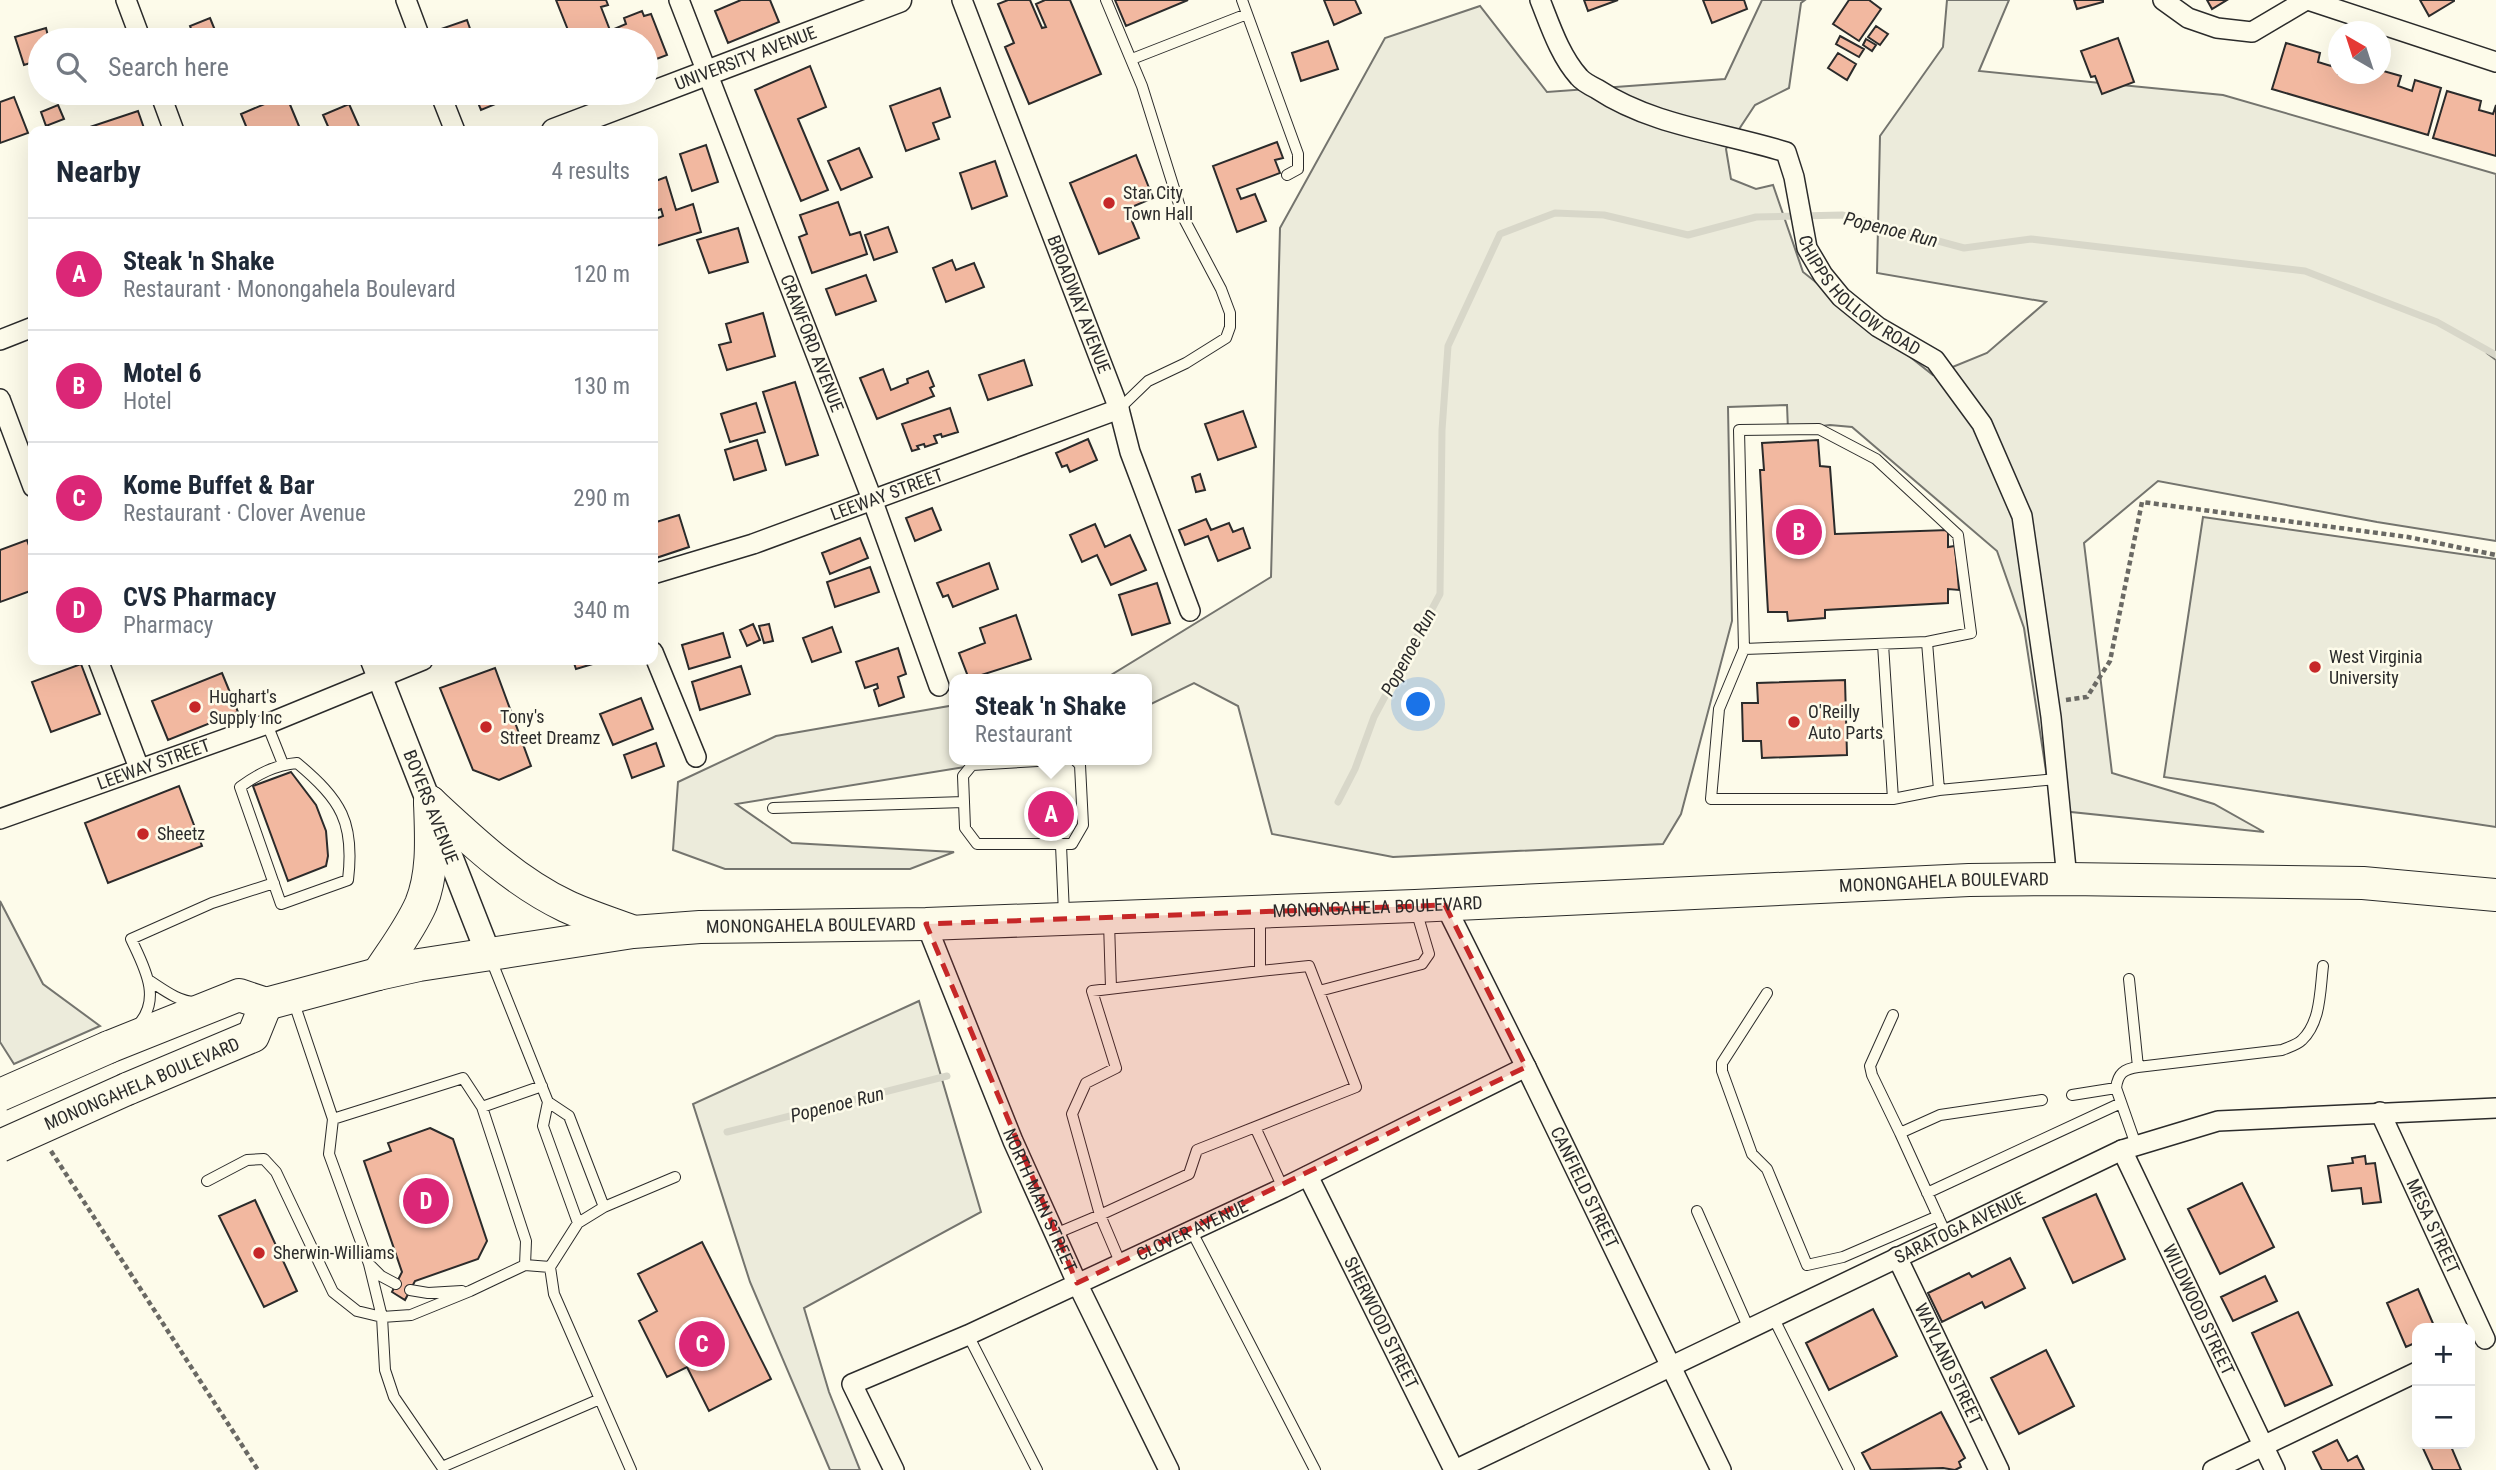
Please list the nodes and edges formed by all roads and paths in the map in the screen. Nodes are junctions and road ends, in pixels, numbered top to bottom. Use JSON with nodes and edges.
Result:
{"nodes":[{"id":1,"x":126,"y":0,"type":"edge"},
{"id":2,"x":406,"y":0,"type":"edge"},
{"id":3,"x":679,"y":0,"type":"edge"},
{"id":4,"x":899,"y":0,"type":"edge"},
{"id":5,"x":962,"y":0,"type":"edge"},
{"id":6,"x":1106,"y":0,"type":"edge"},
{"id":7,"x":1242,"y":0,"type":"edge"},
{"id":8,"x":1539,"y":0,"type":"edge"},
{"id":9,"x":2163,"y":0,"type":"edge"},
{"id":10,"x":2307,"y":0,"type":"edge"},
{"id":11,"x":1247,"y":14,"type":"junction"},
{"id":12,"x":136,"y":28,"type":"edge"},
{"id":13,"x":416,"y":28,"type":"edge"},
{"id":14,"x":1132,"y":59,"type":"junction"},
{"id":15,"x":2496,"y":62,"type":"edge"},
{"id":16,"x":706,"y":72,"type":"junction"},
{"id":17,"x":658,"y":91,"type":"edge"},
{"id":18,"x":164,"y":105,"type":"edge"},
{"id":19,"x":445,"y":105,"type":"edge"},
{"id":20,"x":621,"y":105,"type":"edge"},
{"id":21,"x":172,"y":126,"type":"edge"},
{"id":22,"x":453,"y":126,"type":"edge"},
{"id":23,"x":567,"y":126,"type":"edge"},
{"id":24,"x":1287,"y":175,"type":"dead end"},
{"id":25,"x":28,"y":329,"type":"edge"},
{"id":26,"x":0,"y":340,"type":"edge"},
{"id":27,"x":0,"y":399,"type":"edge"},
{"id":28,"x":1119,"y":409,"type":"junction"},
{"id":29,"x":28,"y":474,"type":"edge"},
{"id":30,"x":872,"y":499,"type":"junction"},
{"id":31,"x":2496,"y":555,"type":"edge"},
{"id":32,"x":658,"y":573,"type":"edge"},
{"id":33,"x":1190,"y":611,"type":"dead end"},
{"id":34,"x":1927,"y":642,"type":"junction"},
{"id":35,"x":1883,"y":643,"type":"junction"},
{"id":36,"x":1744,"y":649,"type":"junction"},
{"id":37,"x":658,"y":664,"type":"edge"},
{"id":38,"x":101,"y":665,"type":"edge"},
{"id":39,"x":396,"y":665,"type":"edge"},
{"id":40,"x":377,"y":669,"type":"edge"},
{"id":41,"x":939,"y":686,"type":"dead end"},
{"id":42,"x":2048,"y":703,"type":"junction"},
{"id":43,"x":267,"y":724,"type":"junction"},
{"id":44,"x":696,"y":757,"type":"dead end"},
{"id":45,"x":283,"y":764,"type":"junction"},
{"id":46,"x":972,"y":765,"type":"edge"},
{"id":47,"x":1080,"y":765,"type":"edge"},
{"id":48,"x":139,"y":768,"type":"junction"},
{"id":49,"x":2057,"y":779,"type":"junction"},
{"id":50,"x":1939,"y":790,"type":"junction"},
{"id":51,"x":1893,"y":799,"type":"junction"},
{"id":52,"x":430,"y":802,"type":"junction"},
{"id":53,"x":964,"y":802,"type":"junction"},
{"id":54,"x":773,"y":808,"type":"dead end"},
{"id":55,"x":0,"y":819,"type":"edge"},
{"id":56,"x":1061,"y":845,"type":"junction"},
{"id":57,"x":2067,"y":879,"type":"junction"},
{"id":58,"x":274,"y":883,"type":"junction"},
{"id":59,"x":2496,"y":895,"type":"edge"},
{"id":60,"x":1430,"y":905,"type":"junction"},
{"id":61,"x":1260,"y":912,"type":"junction"},
{"id":62,"x":1108,"y":917,"type":"junction"},
{"id":63,"x":1064,"y":918,"type":"junction"},
{"id":64,"x":926,"y":924,"type":"junction"},
{"id":65,"x":633,"y":932,"type":"junction"},
{"id":66,"x":488,"y":953,"type":"junction"},
{"id":67,"x":2323,"y":965,"type":"dead end"},
{"id":68,"x":1260,"y":971,"type":"junction"},
{"id":69,"x":378,"y":974,"type":"junction"},
{"id":70,"x":2129,"y":979,"type":"dead end"},
{"id":71,"x":150,"y":981,"type":"junction"},
{"id":72,"x":1111,"y":988,"type":"junction"},
{"id":73,"x":1319,"y":992,"type":"junction"},
{"id":74,"x":1768,"y":993,"type":"dead end"},
{"id":75,"x":279,"y":1000,"type":"junction"},
{"id":76,"x":221,"y":1002,"type":"junction"},
{"id":77,"x":1893,"y":1015,"type":"dead end"},
{"id":78,"x":116,"y":1044,"type":"junction"},
{"id":79,"x":1527,"y":1067,"type":"junction"},
{"id":80,"x":2138,"y":1067,"type":"junction"},
{"id":81,"x":542,"y":1086,"type":"junction"},
{"id":82,"x":2116,"y":1088,"type":"junction"},
{"id":83,"x":0,"y":1095,"type":"edge"},
{"id":84,"x":2072,"y":1095,"type":"dead end"},
{"id":85,"x":2042,"y":1100,"type":"dead end"},
{"id":86,"x":548,"y":1101,"type":"junction"},
{"id":87,"x":2121,"y":1104,"type":"junction"},
{"id":88,"x":482,"y":1107,"type":"junction"},
{"id":89,"x":2496,"y":1108,"type":"edge"},
{"id":90,"x":2380,"y":1112,"type":"junction"},
{"id":91,"x":334,"y":1119,"type":"junction"},
{"id":92,"x":1255,"y":1127,"type":"junction"},
{"id":93,"x":1900,"y":1133,"type":"junction"},
{"id":94,"x":0,"y":1146,"type":"edge"},
{"id":95,"x":2129,"y":1148,"type":"junction"},
{"id":96,"x":1308,"y":1176,"type":"junction"},
{"id":97,"x":675,"y":1177,"type":"dead end"},
{"id":98,"x":207,"y":1181,"type":"dead end"},
{"id":99,"x":1283,"y":1188,"type":"junction"},
{"id":100,"x":1927,"y":1193,"type":"junction"},
{"id":101,"x":604,"y":1207,"type":"junction"},
{"id":102,"x":1697,"y":1211,"type":"dead end"},
{"id":103,"x":1100,"y":1215,"type":"junction"},
{"id":104,"x":1938,"y":1216,"type":"junction"},
{"id":105,"x":578,"y":1223,"type":"junction"},
{"id":106,"x":1191,"y":1230,"type":"junction"},
{"id":107,"x":103,"y":1231,"type":"dead end"},
{"id":108,"x":1055,"y":1234,"type":"junction"},
{"id":109,"x":1946,"y":1234,"type":"junction"},
{"id":110,"x":1897,"y":1258,"type":"junction"},
{"id":111,"x":1120,"y":1262,"type":"junction"},
{"id":112,"x":369,"y":1264,"type":"junction"},
{"id":113,"x":525,"y":1265,"type":"junction"},
{"id":114,"x":550,"y":1267,"type":"junction"},
{"id":115,"x":1077,"y":1283,"type":"junction"},
{"id":116,"x":396,"y":1284,"type":"dead end"},
{"id":117,"x":410,"y":1290,"type":"dead end"},
{"id":118,"x":470,"y":1291,"type":"junction"},
{"id":119,"x":382,"y":1317,"type":"junction"},
{"id":120,"x":1773,"y":1317,"type":"junction"},
{"id":121,"x":1749,"y":1329,"type":"junction"},
{"id":122,"x":968,"y":1335,"type":"junction"},
{"id":123,"x":2484,"y":1340,"type":"edge"},
{"id":124,"x":1672,"y":1366,"type":"junction"},
{"id":125,"x":2412,"y":1374,"type":"edge"},
{"id":126,"x":600,"y":1399,"type":"junction"},
{"id":127,"x":2263,"y":1446,"type":"junction"},
{"id":128,"x":258,"y":1470,"type":"edge"},
{"id":129,"x":631,"y":1470,"type":"edge"},
{"id":130,"x":894,"y":1470,"type":"edge"},
{"id":131,"x":1037,"y":1470,"type":"edge"},
{"id":132,"x":1169,"y":1470,"type":"edge"},
{"id":133,"x":1315,"y":1470,"type":"edge"},
{"id":134,"x":1454,"y":1470,"type":"edge"},
{"id":135,"x":1721,"y":1470,"type":"edge"},
{"id":136,"x":1849,"y":1470,"type":"edge"},
{"id":137,"x":1999,"y":1470,"type":"edge"},
{"id":138,"x":2213,"y":1470,"type":"edge"},
{"id":139,"x":2275,"y":1470,"type":"edge"}],
"edges":[{"from":1,"to":12,"type":"street"},
{"from":2,"to":13,"type":"street"},
{"from":3,"to":16,"type":"street","name":"CRAWFORD AVENUE"},
{"from":4,"to":16,"type":"street","name":"UNIVERSITY AVENUE"},
{"from":5,"to":28,"type":"street","name":"BROADWAY AVENUE"},
{"from":6,"to":14,"type":"lane"},
{"from":7,"to":11,"type":"lane"},
{"from":8,"to":42,"type":"street","name":"CHIPPS HOLLOW ROAD"},
{"from":9,"to":10,"type":"street"},
{"from":10,"to":15,"type":"street"},
{"from":11,"to":14,"type":"lane"},
{"from":11,"to":24,"type":"lane"},
{"from":14,"to":28,"type":"lane"},
{"from":16,"to":17,"type":"street","name":"UNIVERSITY AVENUE"},
{"from":16,"to":30,"type":"street","name":"CRAWFORD AVENUE"},
{"from":18,"to":21,"type":"street"},
{"from":19,"to":22,"type":"street"},
{"from":20,"to":23,"type":"street","name":"UNIVERSITY AVENUE"},
{"from":25,"to":26,"type":"street"},
{"from":27,"to":29,"type":"street"},
{"from":28,"to":30,"type":"street","name":"LEEWAY STREET"},
{"from":28,"to":33,"type":"street","name":"BROADWAY AVENUE"},
{"from":30,"to":32,"type":"street","name":"LEEWAY STREET"},
{"from":30,"to":41,"type":"street","name":"CRAWFORD AVENUE"},
{"from":31,"to":42,"type":"path"},
{"from":34,"to":35,"type":"lane"},
{"from":34,"to":36,"type":"lane"},
{"from":34,"to":50,"type":"lane"},
{"from":35,"to":36,"type":"lane"},
{"from":35,"to":51,"type":"lane"},
{"from":36,"to":51,"type":"lane"},
{"from":37,"to":44,"type":"street"},
{"from":38,"to":48,"type":"street"},
{"from":39,"to":40,"type":"street","name":"LEEWAY STREET"},
{"from":40,"to":43,"type":"street","name":"LEEWAY STREET"},
{"from":40,"to":52,"type":"street","name":"BOYERS AVENUE"},
{"from":42,"to":49,"type":"street","name":"CHIPPS HOLLOW ROAD"},
{"from":43,"to":45,"type":"lane"},
{"from":43,"to":48,"type":"street","name":"LEEWAY STREET"},
{"from":45,"to":58,"type":"lane"},
{"from":45,"to":58,"type":"lane"},
{"from":46,"to":53,"type":"lane"},
{"from":47,"to":56,"type":"lane"},
{"from":48,"to":55,"type":"street","name":"LEEWAY STREET"},
{"from":49,"to":50,"type":"lane"},
{"from":49,"to":57,"type":"street","name":"CHIPPS HOLLOW ROAD"},
{"from":50,"to":51,"type":"lane"},
{"from":52,"to":65,"type":"main road"},
{"from":52,"to":66,"type":"street","name":"BOYERS AVENUE"},
{"from":52,"to":69,"type":"main road"},
{"from":53,"to":54,"type":"lane"},
{"from":53,"to":56,"type":"lane"},
{"from":56,"to":63,"type":"lane"},
{"from":57,"to":59,"type":"main road","name":"MONONGAHELA BOULEVARD"},
{"from":57,"to":60,"type":"main road","name":"MONONGAHELA BOULEVARD"},
{"from":58,"to":71,"type":"lane"},
{"from":60,"to":61,"type":"main road","name":"MONONGAHELA BOULEVARD"},
{"from":60,"to":73,"type":"lane"},
{"from":60,"to":79,"type":"street","name":"CANFIELD STREET"},
{"from":61,"to":62,"type":"main road","name":"MONONGAHELA BOULEVARD"},
{"from":61,"to":68,"type":"lane"},
{"from":62,"to":63,"type":"main road","name":"MONONGAHELA BOULEVARD"},
{"from":62,"to":72,"type":"lane"},
{"from":63,"to":64,"type":"main road","name":"MONONGAHELA BOULEVARD"},
{"from":64,"to":65,"type":"main road","name":"MONONGAHELA BOULEVARD"},
{"from":64,"to":108,"type":"street","name":"NORTH MAIN STREET"},
{"from":65,"to":66,"type":"main road","name":"MONONGAHELA BOULEVARD"},
{"from":66,"to":69,"type":"main road","name":"MONONGAHELA BOULEVARD"},
{"from":66,"to":81,"type":"lane"},
{"from":67,"to":80,"type":"lane"},
{"from":68,"to":72,"type":"lane"},
{"from":68,"to":73,"type":"lane"},
{"from":69,"to":75,"type":"main road","name":"MONONGAHELA BOULEVARD"},
{"from":70,"to":80,"type":"lane"},
{"from":71,"to":76,"type":"lane"},
{"from":71,"to":78,"type":"lane"},
{"from":72,"to":103,"type":"lane"},
{"from":73,"to":92,"type":"lane"},
{"from":74,"to":104,"type":"lane"},
{"from":75,"to":76,"type":"main road","name":"MONONGAHELA BOULEVARD"},
{"from":75,"to":91,"type":"lane"},
{"from":75,"to":94,"type":"main road","name":"MONONGAHELA BOULEVARD","bridge":true},
{"from":76,"to":78,"type":"main road","name":"MONONGAHELA BOULEVARD"},
{"from":77,"to":93,"type":"lane"},
{"from":78,"to":83,"type":"main road","name":"MONONGAHELA BOULEVARD","bridge":true},
{"from":79,"to":96,"type":"street","name":"CLOVER AVENUE"},
{"from":79,"to":124,"type":"street","name":"CANFIELD STREET"},
{"from":80,"to":82,"type":"lane"},
{"from":81,"to":86,"type":"lane"},
{"from":81,"to":88,"type":"lane"},
{"from":82,"to":84,"type":"lane"},
{"from":82,"to":87,"type":"lane"},
{"from":85,"to":93,"type":"lane"},
{"from":86,"to":101,"type":"lane"},
{"from":86,"to":105,"type":"lane"},
{"from":87,"to":95,"type":"lane"},
{"from":87,"to":100,"type":"lane"},
{"from":88,"to":91,"type":"lane"},
{"from":88,"to":113,"type":"lane"},
{"from":89,"to":90,"type":"street","name":"SARATOGA AVENUE"},
{"from":90,"to":95,"type":"street","name":"SARATOGA AVENUE"},
{"from":90,"to":123,"type":"street","name":"MESA STREET"},
{"from":91,"to":112,"type":"lane"},
{"from":92,"to":99,"type":"lane"},
{"from":92,"to":103,"type":"lane"},
{"from":93,"to":100,"type":"lane"},
{"from":95,"to":109,"type":"street","name":"SARATOGA AVENUE"},
{"from":95,"to":127,"type":"street","name":"WILDWOOD STREET"},
{"from":96,"to":99,"type":"street","name":"CLOVER AVENUE"},
{"from":96,"to":134,"type":"street","name":"SHERWOOD STREET"},
{"from":97,"to":101,"type":"lane"},
{"from":98,"to":119,"type":"lane"},
{"from":99,"to":106,"type":"street","name":"CLOVER AVENUE"},
{"from":100,"to":104,"type":"lane"},
{"from":101,"to":105,"type":"lane"},
{"from":102,"to":121,"type":"lane"},
{"from":103,"to":108,"type":"lane"},
{"from":103,"to":111,"type":"lane"},
{"from":104,"to":109,"type":"lane"},
{"from":105,"to":114,"type":"lane"},
{"from":106,"to":111,"type":"street","name":"CLOVER AVENUE"},
{"from":106,"to":133,"type":"lane"},
{"from":107,"to":128,"type":"path"},
{"from":108,"to":115,"type":"street","name":"NORTH MAIN STREET"},
{"from":109,"to":110,"type":"street","name":"SARATOGA AVENUE"},
{"from":110,"to":120,"type":"street","name":"SARATOGA AVENUE"},
{"from":110,"to":137,"type":"street","name":"WAYLAND STREET"},
{"from":111,"to":115,"type":"street","name":"CLOVER AVENUE"},
{"from":112,"to":116,"type":"lane"},
{"from":112,"to":119,"type":"lane"},
{"from":113,"to":114,"type":"lane"},
{"from":113,"to":118,"type":"lane"},
{"from":114,"to":126,"type":"lane"},
{"from":115,"to":122,"type":"street","name":"CLOVER AVENUE"},
{"from":115,"to":132,"type":"street","name":"NORTH MAIN STREET"},
{"from":117,"to":118,"type":"lane"},
{"from":118,"to":119,"type":"lane"},
{"from":119,"to":126,"type":"lane"},
{"from":120,"to":121,"type":"street","name":"SARATOGA AVENUE"},
{"from":120,"to":136,"type":"lane"},
{"from":121,"to":124,"type":"street","name":"SARATOGA AVENUE"},
{"from":122,"to":130,"type":"street","name":"CLOVER AVENUE"},
{"from":122,"to":131,"type":"lane"},
{"from":124,"to":134,"type":"street","name":"SARATOGA AVENUE"},
{"from":124,"to":135,"type":"street","name":"CANFIELD STREET"},
{"from":125,"to":127,"type":"street"},
{"from":126,"to":129,"type":"lane"},
{"from":127,"to":138,"type":"street"},
{"from":127,"to":139,"type":"street","name":"WILDWOOD STREET"}]}
